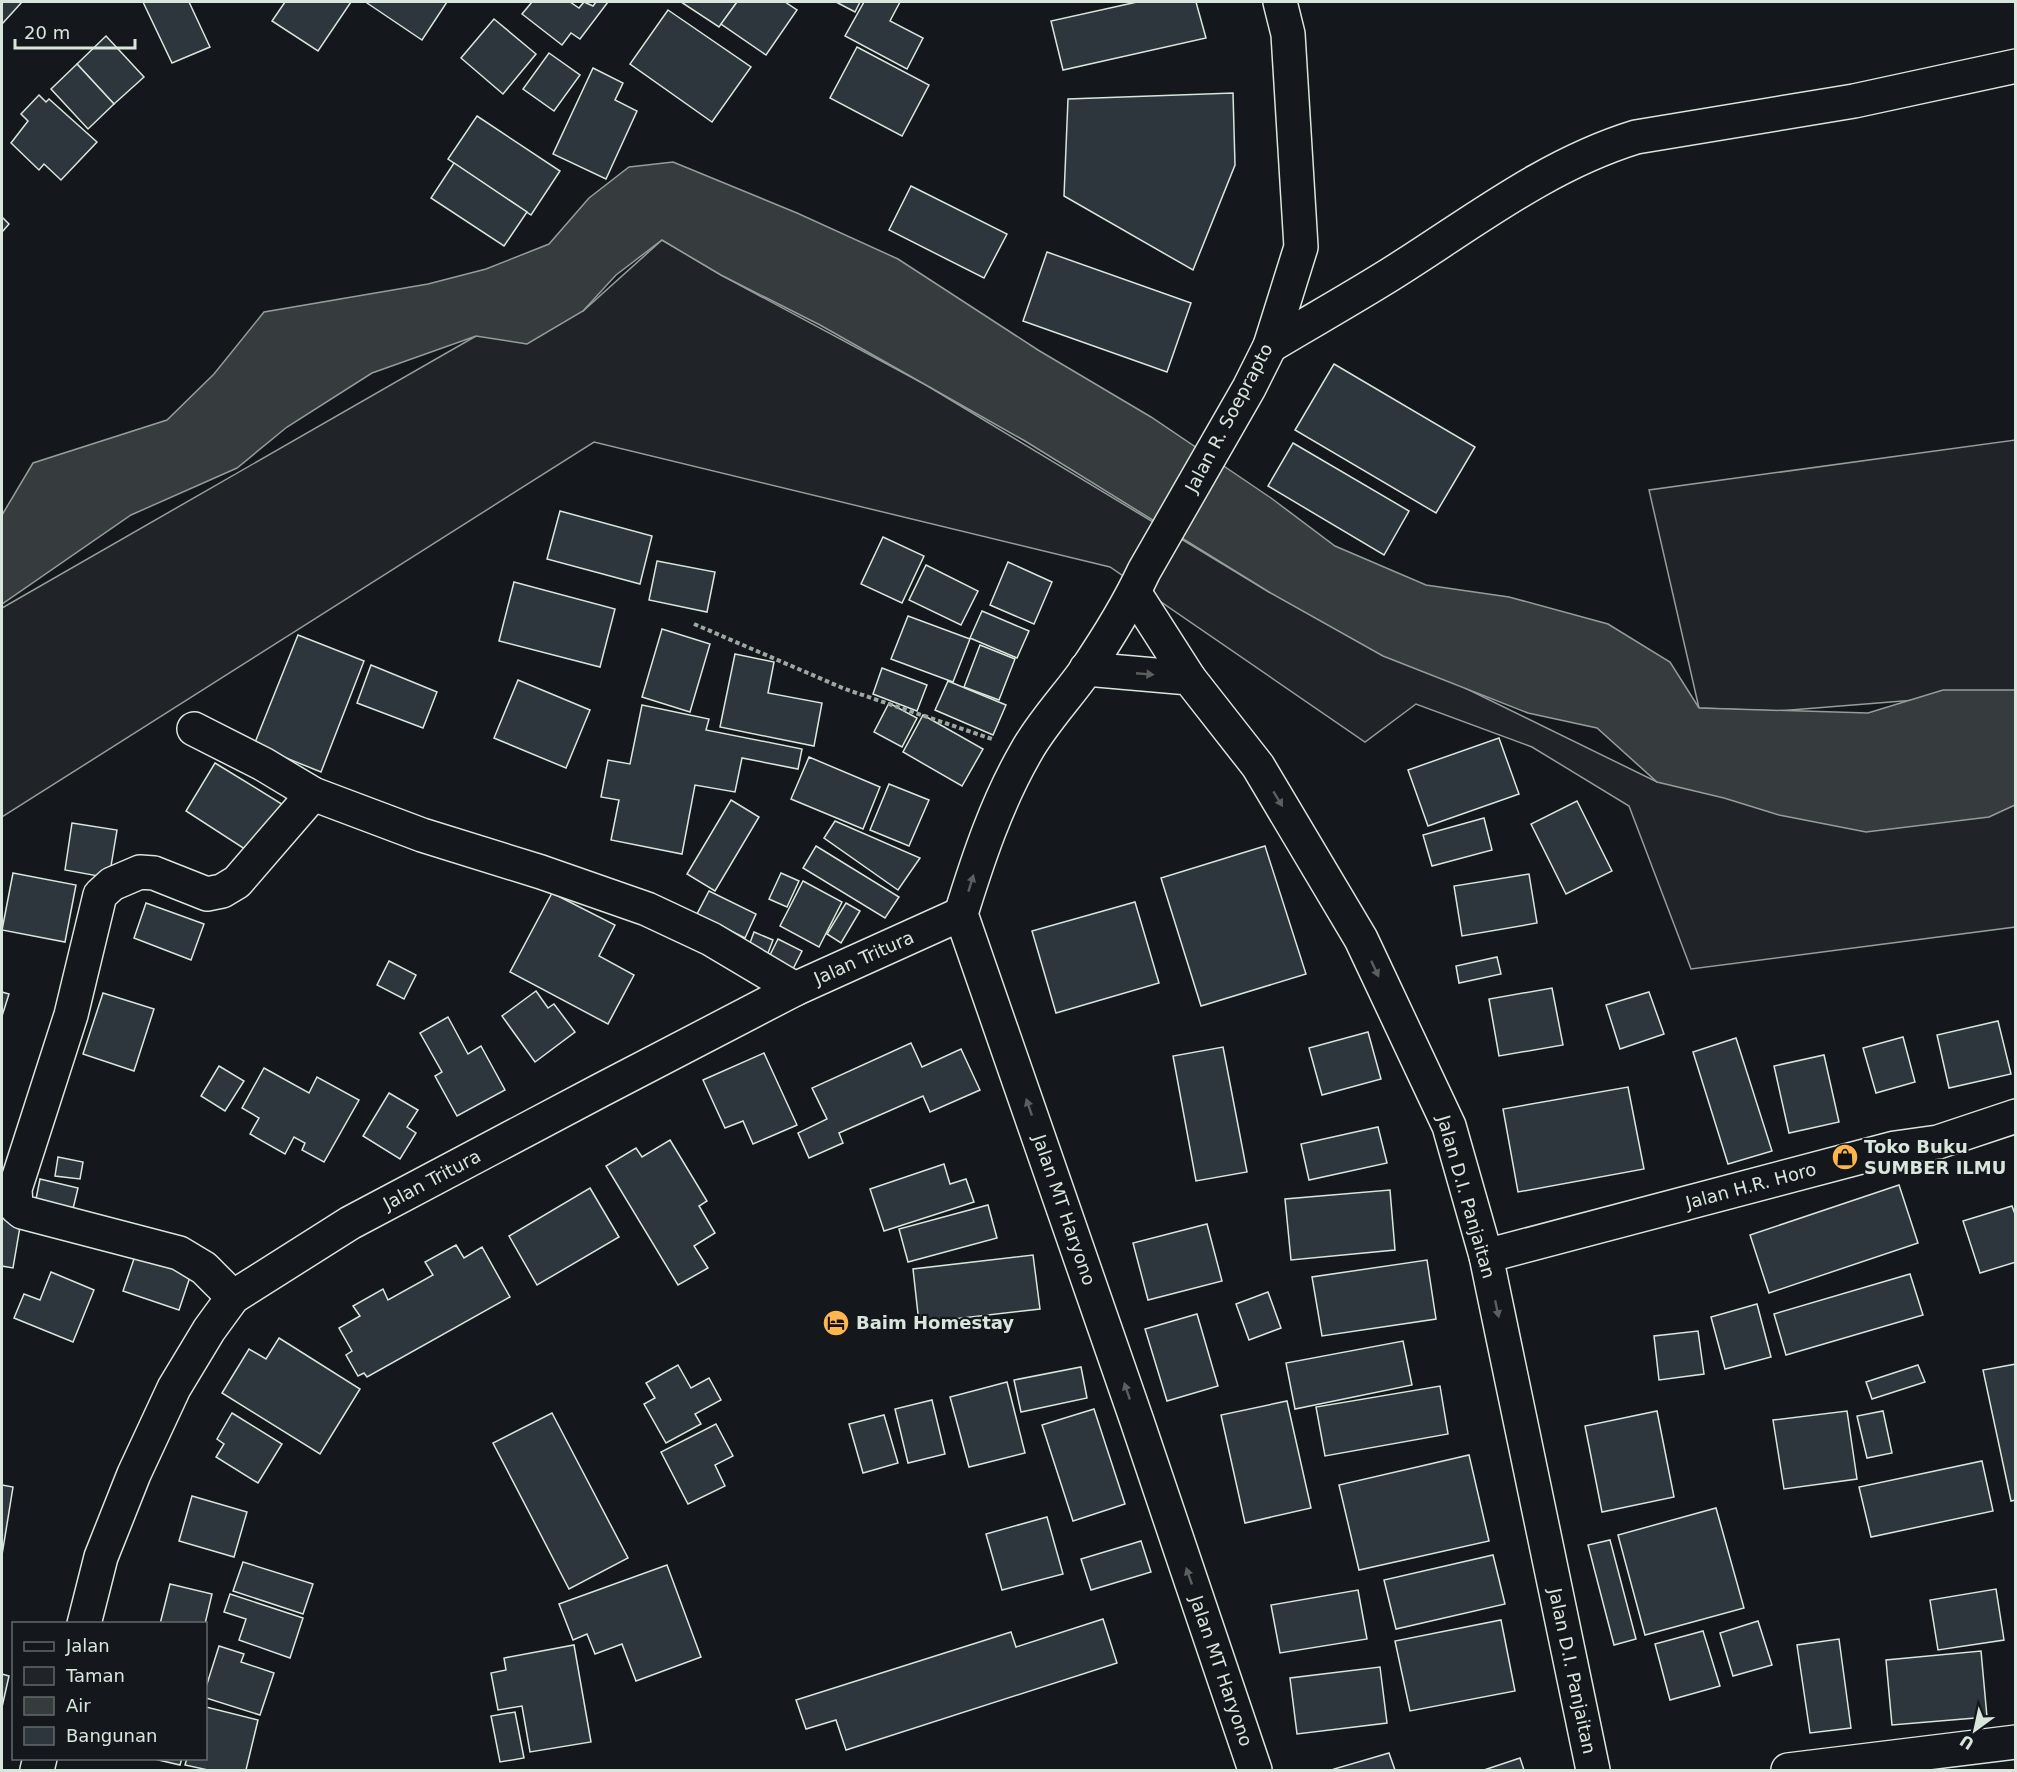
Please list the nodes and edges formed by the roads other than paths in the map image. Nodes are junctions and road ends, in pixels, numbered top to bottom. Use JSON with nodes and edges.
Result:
{"nodes":[{"id":1,"x":1280,"y":2,"type":"edge"},
{"id":2,"x":2016,"y":66,"type":"edge"},
{"id":3,"x":1270,"y":346,"type":"junction"},
{"id":4,"x":1139,"y":581,"type":"junction"},
{"id":5,"x":1086,"y":669,"type":"junction"},
{"id":6,"x":1189,"y":678,"type":"junction"},
{"id":7,"x":194,"y":729,"type":"dead end"},
{"id":8,"x":313,"y":794,"type":"junction"},
{"id":9,"x":961,"y":914,"type":"junction"},
{"id":10,"x":795,"y":989,"type":"junction"},
{"id":11,"x":2016,"y":1116,"type":"edge"},
{"id":12,"x":1485,"y":1256,"type":"junction"},
{"id":13,"x":233,"y":1298,"type":"junction"},
{"id":14,"x":84,"y":1622,"type":"edge"},
{"id":15,"x":2016,"y":1742,"type":"edge"},
{"id":16,"x":1255,"y":1770,"type":"edge"},
{"id":17,"x":1593,"y":1770,"type":"edge"},
{"id":18,"x":1788,"y":1770,"type":"edge"}],
"edges":[{"from":1,"to":3,"type":"main road","name":"Jalan R. Soeprapto"},
{"from":2,"to":3,"type":"main road"},
{"from":3,"to":4,"type":"main road","name":"Jalan R. Soeprapto"},
{"from":4,"to":5,"type":"main road","name":"Jalan R. Soeprapto"},
{"from":4,"to":6,"type":"main road","name":"Jalan D.I. Panjaitan"},
{"from":5,"to":6,"type":"main road","one_way":true},
{"from":9,"to":5,"type":"main road","one_way":true},
{"from":6,"to":12,"type":"main road","name":"Jalan D.I. Panjaitan","one_way":true},
{"from":7,"to":8,"type":"main road"},
{"from":8,"to":10,"type":"main road"},
{"from":8,"to":13,"type":"main road"},
{"from":9,"to":10,"type":"main road","name":"Jalan Tritura"},
{"from":16,"to":9,"type":"main road","name":"Jalan MT Haryono","one_way":true},
{"from":10,"to":13,"type":"main road","name":"Jalan Tritura"},
{"from":11,"to":12,"type":"main road","name":"Jalan H.R. Horo"},
{"from":12,"to":17,"type":"main road","name":"Jalan D.I. Panjaitan","one_way":true},
{"from":13,"to":14,"type":"main road","name":"Jalan Tritura"},
{"from":15,"to":18,"type":"main road"}]}
